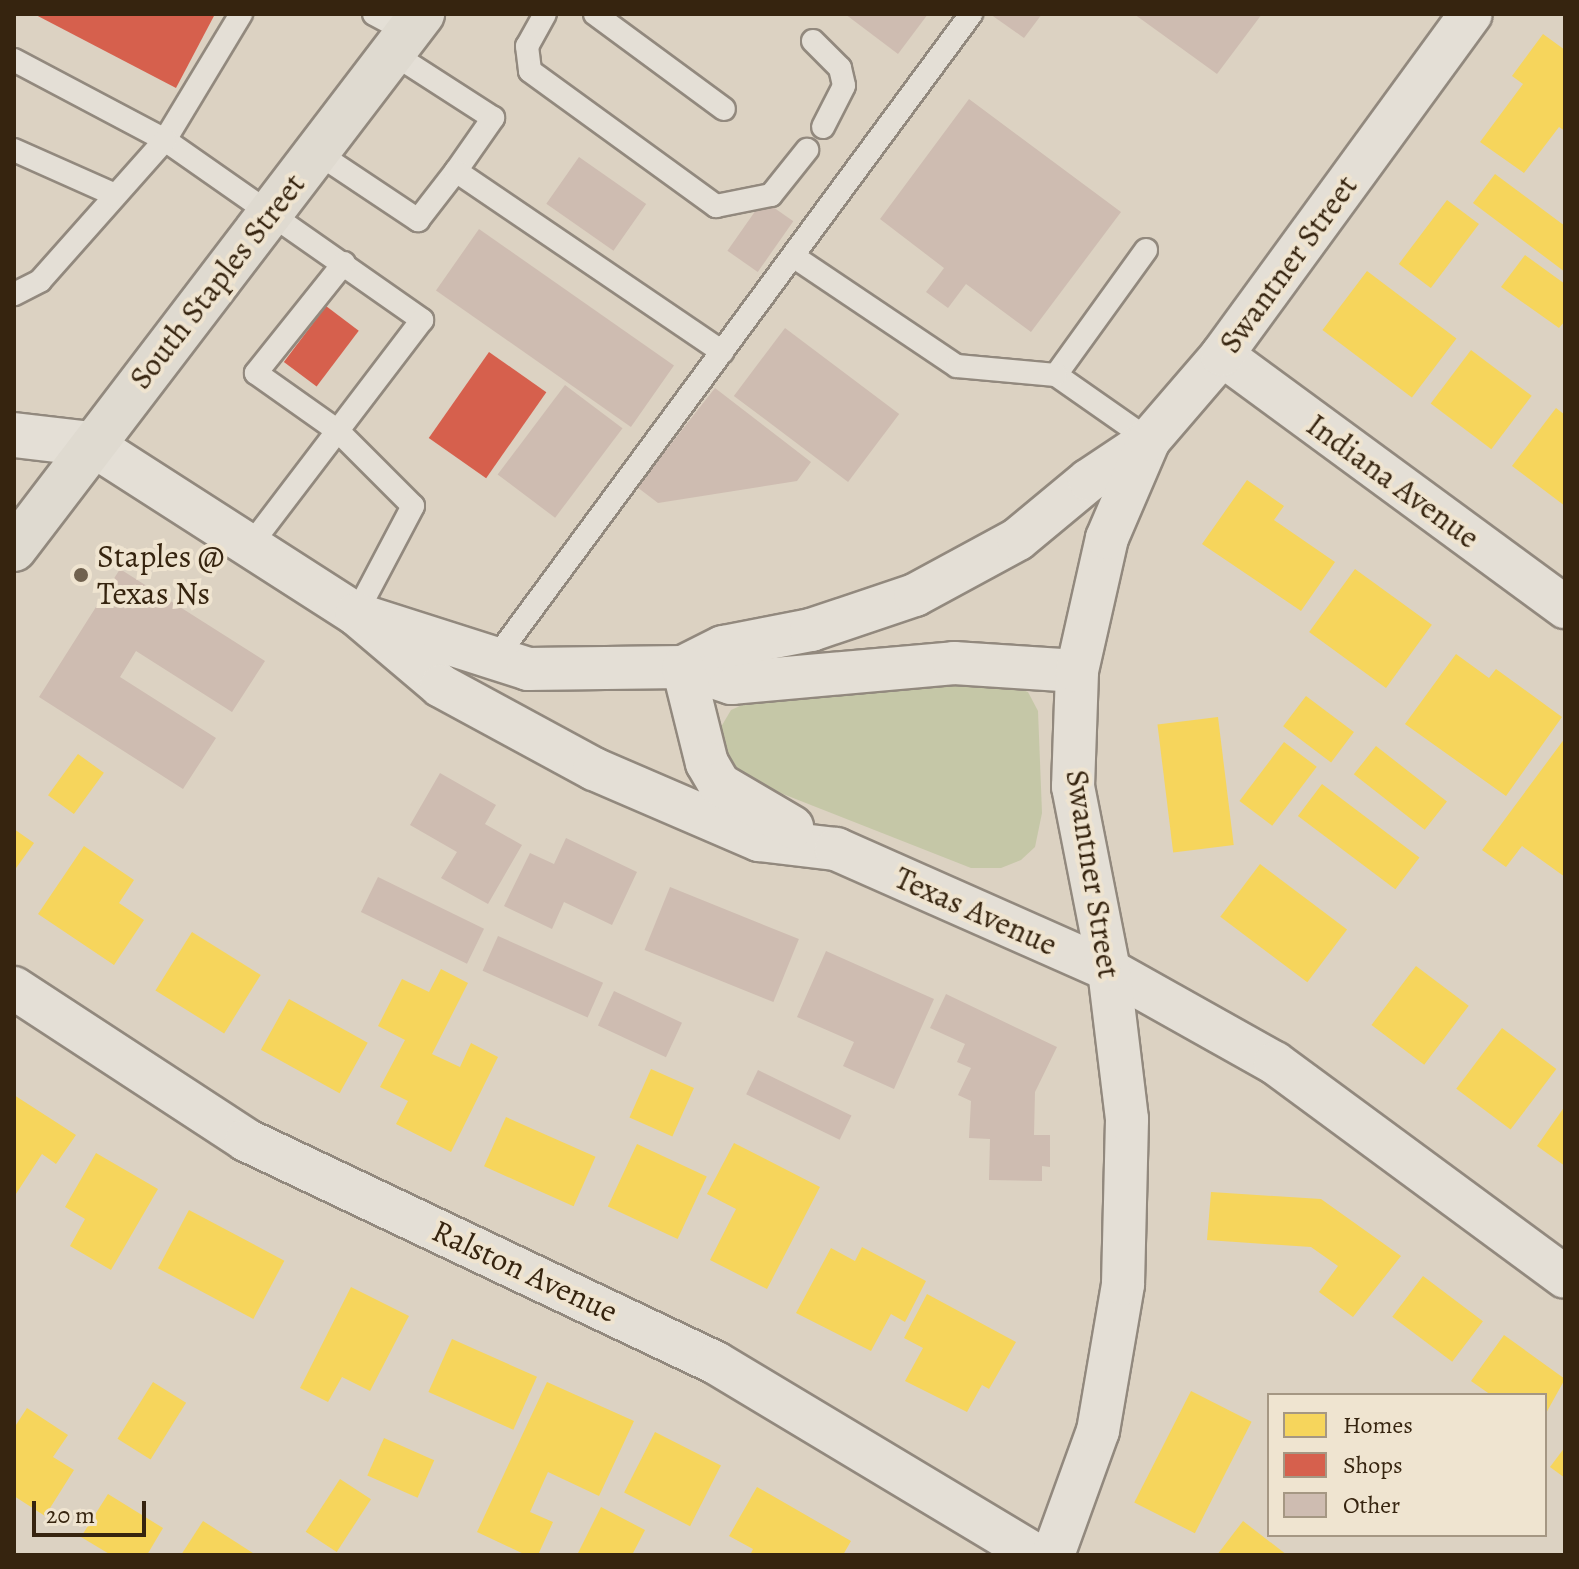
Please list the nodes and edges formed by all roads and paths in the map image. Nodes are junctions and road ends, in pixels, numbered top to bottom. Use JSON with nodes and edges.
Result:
{"nodes":[{"id":1,"x":241,"y":14,"type":"edge"},
{"id":2,"x":545,"y":14,"type":"edge"},
{"id":3,"x":595,"y":14,"type":"edge"},
{"id":4,"x":971,"y":14,"type":"edge"},
{"id":5,"x":1471,"y":14,"type":"edge"},
{"id":6,"x":399,"y":28,"type":"edge"},
{"id":7,"x":813,"y":41,"type":"dead end"},
{"id":8,"x":14,"y":60,"type":"edge"},
{"id":9,"x":724,"y":109,"type":"dead end"},
{"id":10,"x":823,"y":127,"type":"dead end"},
{"id":11,"x":165,"y":140,"type":"junction"},
{"id":12,"x":14,"y":150,"type":"edge"},
{"id":13,"x":807,"y":150,"type":"dead end"},
{"id":14,"x":316,"y":152,"type":"junction"},
{"id":15,"x":456,"y":171,"type":"junction"},
{"id":16,"x":115,"y":195,"type":"junction"},
{"id":17,"x":271,"y":210,"type":"junction"},
{"id":18,"x":1146,"y":250,"type":"dead end"},
{"id":19,"x":793,"y":256,"type":"junction"},
{"id":20,"x":344,"y":263,"type":"junction"},
{"id":21,"x":14,"y":294,"type":"edge"},
{"id":22,"x":722,"y":352,"type":"junction"},
{"id":23,"x":1222,"y":355,"type":"junction"},
{"id":24,"x":1056,"y":375,"type":"junction"},
{"id":25,"x":338,"y":431,"type":"junction"},
{"id":26,"x":14,"y":435,"type":"edge"},
{"id":27,"x":1149,"y":440,"type":"junction"},
{"id":28,"x":91,"y":444,"type":"junction"},
{"id":29,"x":250,"y":546,"type":"junction"},
{"id":30,"x":14,"y":549,"type":"edge"},
{"id":31,"x":1565,"y":607,"type":"edge"},
{"id":32,"x":356,"y":614,"type":"junction"},
{"id":33,"x":495,"y":659,"type":"junction"},
{"id":34,"x":683,"y":667,"type":"junction"},
{"id":35,"x":1077,"y":671,"type":"junction"},
{"id":36,"x":836,"y":849,"type":"junction"},
{"id":37,"x":1109,"y":970,"type":"junction"},
{"id":38,"x":14,"y":988,"type":"edge"},
{"id":39,"x":1565,"y":1277,"type":"edge"},
{"id":40,"x":1036,"y":1555,"type":"edge"},
{"id":41,"x":1053,"y":1555,"type":"edge"}],
"edges":[{"from":1,"to":11,"type":"lane"},
{"from":2,"to":13,"type":"lane"},
{"from":3,"to":9,"type":"lane"},
{"from":4,"to":19,"type":"lane"},
{"from":5,"to":23,"type":"street","name":"Swantner Street"},
{"from":6,"to":14,"type":"main road","name":"South Staples Street"},
{"from":6,"to":15,"type":"lane"},
{"from":7,"to":10,"type":"lane"},
{"from":8,"to":11,"type":"lane"},
{"from":11,"to":16,"type":"lane"},
{"from":11,"to":17,"type":"lane"},
{"from":12,"to":16,"type":"lane"},
{"from":14,"to":15,"type":"lane"},
{"from":14,"to":17,"type":"main road","name":"South Staples Street"},
{"from":15,"to":22,"type":"lane"},
{"from":16,"to":21,"type":"lane"},
{"from":17,"to":20,"type":"lane"},
{"from":17,"to":28,"type":"main road","name":"South Staples Street"},
{"from":18,"to":24,"type":"lane"},
{"from":19,"to":22,"type":"lane"},
{"from":19,"to":24,"type":"lane"},
{"from":20,"to":25,"type":"lane"},
{"from":20,"to":25,"type":"lane"},
{"from":22,"to":33,"type":"lane"},
{"from":23,"to":27,"type":"street","name":"Swantner Street"},
{"from":23,"to":31,"type":"street","name":"Indiana Avenue"},
{"from":24,"to":27,"type":"lane"},
{"from":25,"to":29,"type":"lane"},
{"from":25,"to":32,"type":"lane"},
{"from":26,"to":28,"type":"street"},
{"from":27,"to":34,"type":"street","name":"Texas Avenue"},
{"from":27,"to":35,"type":"street","name":"Swantner Street"},
{"from":28,"to":29,"type":"street","name":"Texas Avenue"},
{"from":28,"to":30,"type":"main road","name":"South Staples Street"},
{"from":29,"to":32,"type":"street","name":"Texas Avenue"},
{"from":32,"to":33,"type":"street","name":"Texas Avenue"},
{"from":32,"to":36,"type":"street","name":"Texas Avenue"},
{"from":33,"to":34,"type":"street","name":"Texas Avenue"},
{"from":34,"to":35,"type":"street","name":"Texas Avenue"},
{"from":34,"to":36,"type":"street"},
{"from":35,"to":37,"type":"street","name":"Swantner Street"},
{"from":36,"to":37,"type":"street","name":"Texas Avenue"},
{"from":37,"to":39,"type":"street","name":"Texas Avenue"},
{"from":37,"to":41,"type":"street","name":"Swantner Street"},
{"from":38,"to":40,"type":"street","name":"Ralston Avenue"}]}
